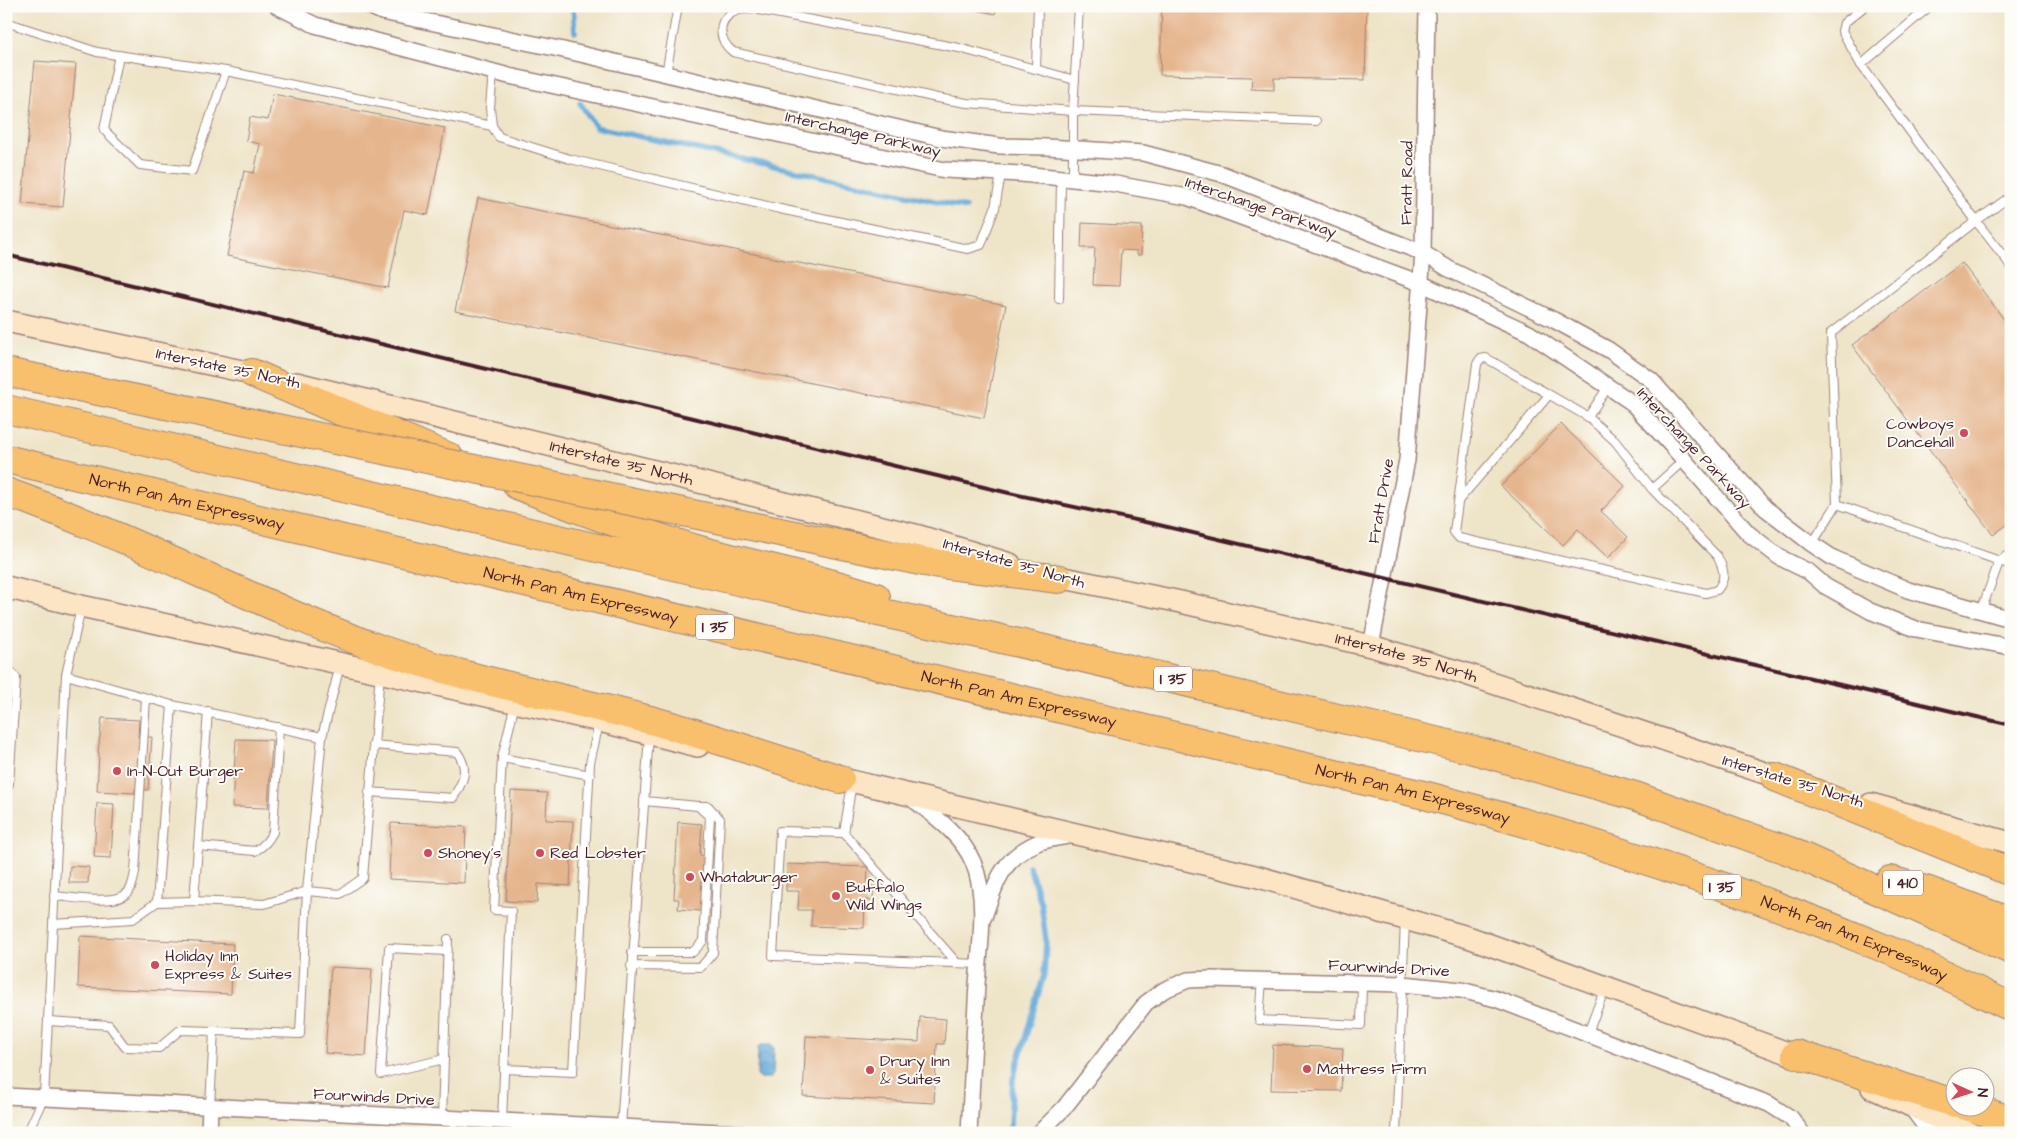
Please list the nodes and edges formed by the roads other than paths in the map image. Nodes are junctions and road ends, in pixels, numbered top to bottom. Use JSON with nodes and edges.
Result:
{"nodes":[{"id":1,"x":277,"y":6,"type":"edge"},
{"id":2,"x":369,"y":6,"type":"edge"},
{"id":3,"x":678,"y":6,"type":"edge"},
{"id":4,"x":1038,"y":6,"type":"edge"},
{"id":5,"x":1079,"y":6,"type":"edge"},
{"id":6,"x":1427,"y":6,"type":"edge"},
{"id":7,"x":1865,"y":6,"type":"edge"},
{"id":8,"x":1930,"y":6,"type":"edge"},
{"id":9,"x":6,"y":22,"type":"edge"},
{"id":10,"x":119,"y":55,"type":"junction"},
{"id":11,"x":1861,"y":65,"type":"junction"},
{"id":12,"x":1036,"y":69,"type":"junction"},
{"id":13,"x":226,"y":71,"type":"junction"},
{"id":14,"x":493,"y":72,"type":"junction"},
{"id":15,"x":666,"y":74,"type":"junction"},
{"id":16,"x":1075,"y":80,"type":"junction"},
{"id":17,"x":1073,"y":110,"type":"junction"},
{"id":18,"x":1316,"y":121,"type":"dead end"},
{"id":19,"x":492,"y":126,"type":"junction"},
{"id":20,"x":1074,"y":149,"type":"junction"},
{"id":21,"x":1001,"y":174,"type":"junction"},
{"id":22,"x":1067,"y":180,"type":"junction"},
{"id":23,"x":2011,"y":196,"type":"edge"},
{"id":24,"x":1976,"y":221,"type":"junction"},
{"id":25,"x":1423,"y":253,"type":"junction"},
{"id":26,"x":2011,"y":266,"type":"edge"},
{"id":27,"x":1420,"y":283,"type":"junction"},
{"id":28,"x":1059,"y":299,"type":"dead end"},
{"id":29,"x":6,"y":321,"type":"edge"},
{"id":30,"x":1415,"y":360,"type":"joint"},
{"id":31,"x":6,"y":372,"type":"edge"},
{"id":32,"x":252,"y":373,"type":"junction"},
{"id":33,"x":1608,"y":387,"type":"junction"},
{"id":34,"x":1549,"y":395,"type":"junction"},
{"id":35,"x":6,"y":409,"type":"edge"},
{"id":36,"x":1588,"y":417,"type":"junction"},
{"id":37,"x":6,"y":459,"type":"edge"},
{"id":38,"x":1684,"y":460,"type":"junction"},
{"id":39,"x":1652,"y":489,"type":"junction"},
{"id":40,"x":6,"y":492,"type":"edge"},
{"id":41,"x":1458,"y":501,"type":"junction"},
{"id":42,"x":1836,"y":504,"type":"junction"},
{"id":43,"x":1812,"y":544,"type":"junction"},
{"id":44,"x":2011,"y":552,"type":"edge"},
{"id":45,"x":1999,"y":562,"type":"junction"},
{"id":46,"x":2011,"y":565,"type":"edge"},
{"id":47,"x":1059,"y":578,"type":"junction"},
{"id":48,"x":8,"y":594,"type":"edge"},
{"id":49,"x":81,"y":606,"type":"junction"},
{"id":50,"x":1981,"y":612,"type":"junction"},
{"id":51,"x":2011,"y":619,"type":"edge"},
{"id":52,"x":993,"y":637,"type":"junction"},
{"id":53,"x":1371,"y":646,"type":"junction"},
{"id":54,"x":2011,"y":648,"type":"edge"},
{"id":55,"x":6,"y":665,"type":"edge"},
{"id":56,"x":340,"y":665,"type":"junction"},
{"id":57,"x":380,"y":673,"type":"junction"},
{"id":58,"x":66,"y":675,"type":"junction"},
{"id":59,"x":146,"y":698,"type":"junction"},
{"id":60,"x":515,"y":704,"type":"junction"},
{"id":61,"x":172,"y":705,"type":"junction"},
{"id":62,"x":208,"y":711,"type":"junction"},
{"id":63,"x":600,"y":722,"type":"junction"},
{"id":64,"x":279,"y":727,"type":"junction"},
{"id":65,"x":648,"y":735,"type":"junction"},
{"id":66,"x":322,"y":737,"type":"junction"},
{"id":67,"x":373,"y":745,"type":"junction"},
{"id":68,"x":502,"y":758,"type":"junction"},
{"id":69,"x":590,"y":775,"type":"junction"},
{"id":70,"x":1775,"y":777,"type":"junction"},
{"id":71,"x":846,"y":780,"type":"junction"},
{"id":72,"x":6,"y":787,"type":"edge"},
{"id":73,"x":369,"y":792,"type":"junction"},
{"id":74,"x":906,"y":794,"type":"junction"},
{"id":75,"x":644,"y":801,"type":"junction"},
{"id":76,"x":698,"y":806,"type":"junction"},
{"id":77,"x":844,"y":833,"type":"junction"},
{"id":78,"x":1078,"y":834,"type":"junction"},
{"id":79,"x":2011,"y":844,"type":"edge"},
{"id":80,"x":198,"y":846,"type":"junction"},
{"id":81,"x":1792,"y":852,"type":"junction"},
{"id":82,"x":2011,"y":872,"type":"edge"},
{"id":83,"x":307,"y":891,"type":"junction"},
{"id":84,"x":54,"y":896,"type":"junction"},
{"id":85,"x":194,"y":901,"type":"junction"},
{"id":86,"x":157,"y":902,"type":"junction"},
{"id":87,"x":1405,"y":919,"type":"junction"},
{"id":88,"x":2011,"y":922,"type":"edge"},
{"id":89,"x":53,"y":924,"type":"junction"},
{"id":90,"x":981,"y":928,"type":"junction"},
{"id":91,"x":448,"y":939,"type":"dead end"},
{"id":92,"x":2011,"y":950,"type":"edge"},
{"id":93,"x":448,"y":951,"type":"junction"},
{"id":94,"x":632,"y":952,"type":"junction"},
{"id":95,"x":958,"y":963,"type":"junction"},
{"id":96,"x":978,"y":964,"type":"junction"},
{"id":97,"x":631,"y":966,"type":"junction"},
{"id":98,"x":1262,"y":980,"type":"junction"},
{"id":99,"x":1362,"y":983,"type":"junction"},
{"id":100,"x":1403,"y":984,"type":"junction"},
{"id":101,"x":1606,"y":986,"type":"junction"},
{"id":102,"x":2011,"y":1007,"type":"edge"},
{"id":103,"x":48,"y":1021,"type":"junction"},
{"id":104,"x":214,"y":1030,"type":"junction"},
{"id":105,"x":1588,"y":1033,"type":"junction"},
{"id":106,"x":1796,"y":1054,"type":"junction"},
{"id":107,"x":444,"y":1059,"type":"junction"},
{"id":108,"x":504,"y":1069,"type":"junction"},
{"id":109,"x":6,"y":1096,"type":"edge"},
{"id":110,"x":44,"y":1097,"type":"junction"},
{"id":111,"x":1944,"y":1100,"type":"edge"},
{"id":112,"x":210,"y":1106,"type":"junction"},
{"id":113,"x":1911,"y":1106,"type":"junction"},
{"id":114,"x":1994,"y":1115,"type":"edge"},
{"id":115,"x":442,"y":1118,"type":"junction"},
{"id":116,"x":2011,"y":1120,"type":"edge"},
{"id":117,"x":502,"y":1121,"type":"junction"},
{"id":118,"x":621,"y":1127,"type":"junction"},
{"id":119,"x":598,"y":1129,"type":"edge"},
{"id":120,"x":30,"y":1133,"type":"edge"},
{"id":121,"x":209,"y":1133,"type":"edge"},
{"id":122,"x":739,"y":1133,"type":"edge"},
{"id":123,"x":969,"y":1133,"type":"edge"},
{"id":124,"x":1039,"y":1133,"type":"edge"},
{"id":125,"x":1396,"y":1133,"type":"edge"},
{"id":126,"x":1802,"y":1133,"type":"edge"},
{"id":127,"x":1930,"y":1133,"type":"edge"},
{"id":128,"x":1970,"y":1133,"type":"edge"}],
"edges":[{"from":1,"to":14,"type":"street","name":"Interchange Parkway"},
{"from":2,"to":15,"type":"street","name":"Interchange Parkway"},
{"from":3,"to":15,"type":"lane"},
{"from":4,"to":12,"type":"lane"},
{"from":5,"to":16,"type":"lane"},
{"from":6,"to":25,"type":"street","name":"Fratt Road"},
{"from":7,"to":11,"type":"lane"},
{"from":8,"to":11,"type":"lane"},
{"from":9,"to":10,"type":"lane"},
{"from":10,"to":13,"type":"lane"},
{"from":10,"to":13,"type":"lane"},
{"from":11,"to":24,"type":"lane"},
{"from":12,"to":16,"type":"lane"},
{"from":12,"to":17,"type":"lane"},
{"from":13,"to":19,"type":"lane"},
{"from":14,"to":19,"type":"lane"},
{"from":14,"to":21,"type":"street","name":"Interchange Parkway"},
{"from":15,"to":20,"type":"street","name":"Interchange Parkway"},
{"from":16,"to":17,"type":"lane"},
{"from":17,"to":18,"type":"lane"},
{"from":17,"to":20,"type":"lane"},
{"from":19,"to":21,"type":"lane"},
{"from":20,"to":22,"type":"lane"},
{"from":20,"to":25,"type":"street","name":"Interchange Parkway"},
{"from":21,"to":22,"type":"street","name":"Interchange Parkway"},
{"from":22,"to":27,"type":"street","name":"Interchange Parkway"},
{"from":22,"to":28,"type":"lane"},
{"from":23,"to":24,"type":"lane"},
{"from":24,"to":26,"type":"lane"},
{"from":24,"to":42,"type":"lane"},
{"from":25,"to":27,"type":"street","name":"Fratt Road"},
{"from":25,"to":43,"type":"street","name":"Interchange Parkway"},
{"from":27,"to":30,"type":"street","name":"Fratt Road"},
{"from":27,"to":33,"type":"street","name":"Interchange Parkway"},
{"from":29,"to":32,"type":"main road","name":"Interstate 35 North"},
{"from":30,"to":53,"type":"street","name":"Fratt Drive"},
{"from":31,"to":47,"type":"highway","bridge":true},
{"from":32,"to":47,"type":"main road","name":"Interstate 35 North"},
{"from":32,"to":52,"type":"highway"},
{"from":33,"to":36,"type":"lane"},
{"from":33,"to":38,"type":"street","name":"Interchange Parkway"},
{"from":34,"to":36,"type":"lane"},
{"from":34,"to":41,"type":"lane"},
{"from":34,"to":41,"type":"lane"},
{"from":35,"to":52,"type":"highway","number":"I 35"},
{"from":36,"to":39,"type":"lane"},
{"from":37,"to":102,"type":"highway","name":"North Pan Am Expressway","number":"I 35"},
{"from":38,"to":39,"type":"lane"},
{"from":38,"to":54,"type":"street","name":"Interchange Parkway"},
{"from":39,"to":41,"type":"lane"},
{"from":40,"to":71,"type":"highway"},
{"from":42,"to":43,"type":"lane"},
{"from":42,"to":45,"type":"lane"},
{"from":43,"to":50,"type":"street","name":"Interchange Parkway"},
{"from":44,"to":45,"type":"lane"},
{"from":45,"to":46,"type":"lane"},
{"from":45,"to":50,"type":"lane"},
{"from":47,"to":53,"type":"main road","name":"Interstate 35 North"},
{"from":48,"to":49,"type":"main road"},
{"from":49,"to":56,"type":"main road"},
{"from":49,"to":58,"type":"lane"},
{"from":50,"to":51,"type":"street","name":"Interchange Parkway"},
{"from":52,"to":81,"type":"highway","number":"I 35"},
{"from":53,"to":70,"type":"main road","name":"Interstate 35 North"},
{"from":55,"to":72,"type":"lane"},
{"from":56,"to":57,"type":"main road"},
{"from":56,"to":66,"type":"lane"},
{"from":57,"to":60,"type":"main road"},
{"from":57,"to":67,"type":"lane"},
{"from":58,"to":59,"type":"lane"},
{"from":58,"to":84,"type":"lane"},
{"from":59,"to":61,"type":"lane"},
{"from":59,"to":84,"type":"lane"},
{"from":60,"to":63,"type":"main road"},
{"from":60,"to":68,"type":"lane"},
{"from":61,"to":62,"type":"lane"},
{"from":61,"to":86,"type":"lane"},
{"from":62,"to":64,"type":"lane"},
{"from":62,"to":80,"type":"lane"},
{"from":63,"to":65,"type":"main road"},
{"from":63,"to":69,"type":"lane"},
{"from":64,"to":66,"type":"lane"},
{"from":64,"to":80,"type":"lane"},
{"from":65,"to":71,"type":"main road"},
{"from":65,"to":75,"type":"lane"},
{"from":66,"to":83,"type":"lane"},
{"from":67,"to":73,"type":"lane"},
{"from":67,"to":73,"type":"lane"},
{"from":68,"to":69,"type":"lane"},
{"from":68,"to":108,"type":"lane"},
{"from":69,"to":108,"type":"lane"},
{"from":70,"to":79,"type":"main road","name":"Interstate 35 North"},
{"from":70,"to":82,"type":"highway"},
{"from":71,"to":74,"type":"main road"},
{"from":71,"to":77,"type":"lane"},
{"from":73,"to":83,"type":"lane"},
{"from":74,"to":78,"type":"main road"},
{"from":74,"to":90,"type":"street"},
{"from":75,"to":76,"type":"lane"},
{"from":75,"to":94,"type":"lane"},
{"from":76,"to":94,"type":"lane"},
{"from":76,"to":97,"type":"lane"},
{"from":77,"to":95,"type":"lane"},
{"from":77,"to":95,"type":"lane"},
{"from":78,"to":87,"type":"main road"},
{"from":78,"to":90,"type":"street"},
{"from":80,"to":85,"type":"lane"},
{"from":81,"to":88,"type":"highway","number":"I 410"},
{"from":81,"to":92,"type":"highway","number":"I 35"},
{"from":83,"to":85,"type":"lane"},
{"from":83,"to":104,"type":"lane"},
{"from":84,"to":89,"type":"lane"},
{"from":85,"to":86,"type":"lane"},
{"from":86,"to":89,"type":"lane"},
{"from":87,"to":100,"type":"lane"},
{"from":87,"to":101,"type":"main road"},
{"from":89,"to":103,"type":"lane"},
{"from":90,"to":96,"type":"street"},
{"from":91,"to":93,"type":"lane"},
{"from":93,"to":107,"type":"lane"},
{"from":93,"to":107,"type":"lane"},
{"from":94,"to":97,"type":"lane"},
{"from":95,"to":96,"type":"lane"},
{"from":96,"to":123,"type":"street"},
{"from":97,"to":118,"type":"lane"},
{"from":98,"to":99,"type":"street","name":"Fourwinds Drive"},
{"from":98,"to":99,"type":"lane"},
{"from":98,"to":124,"type":"street","name":"Fourwinds Drive"},
{"from":99,"to":100,"type":"street","name":"Fourwinds Drive"},
{"from":100,"to":105,"type":"street","name":"Fourwinds Drive"},
{"from":100,"to":125,"type":"lane"},
{"from":101,"to":105,"type":"lane"},
{"from":101,"to":106,"type":"main road"},
{"from":103,"to":104,"type":"lane"},
{"from":103,"to":110,"type":"lane"},
{"from":104,"to":112,"type":"lane"},
{"from":105,"to":126,"type":"street","name":"Fourwinds Drive"},
{"from":106,"to":111,"type":"highway"},
{"from":106,"to":113,"type":"main road"},
{"from":107,"to":115,"type":"lane"},
{"from":108,"to":117,"type":"lane"},
{"from":109,"to":110,"type":"street","name":"Fourwinds Drive"},
{"from":110,"to":112,"type":"street","name":"Fourwinds Drive"},
{"from":110,"to":120,"type":"lane"},
{"from":112,"to":115,"type":"street","name":"Fourwinds Drive"},
{"from":112,"to":121,"type":"street"},
{"from":113,"to":127,"type":"street"},
{"from":113,"to":128,"type":"main road"},
{"from":114,"to":116,"type":"highway"},
{"from":115,"to":117,"type":"street","name":"Fourwinds Drive"},
{"from":117,"to":119,"type":"street","name":"Fourwinds Drive"},
{"from":118,"to":119,"type":"street","name":"Fourwinds Drive"},
{"from":118,"to":122,"type":"street","name":"Fourwinds Drive"}]}
